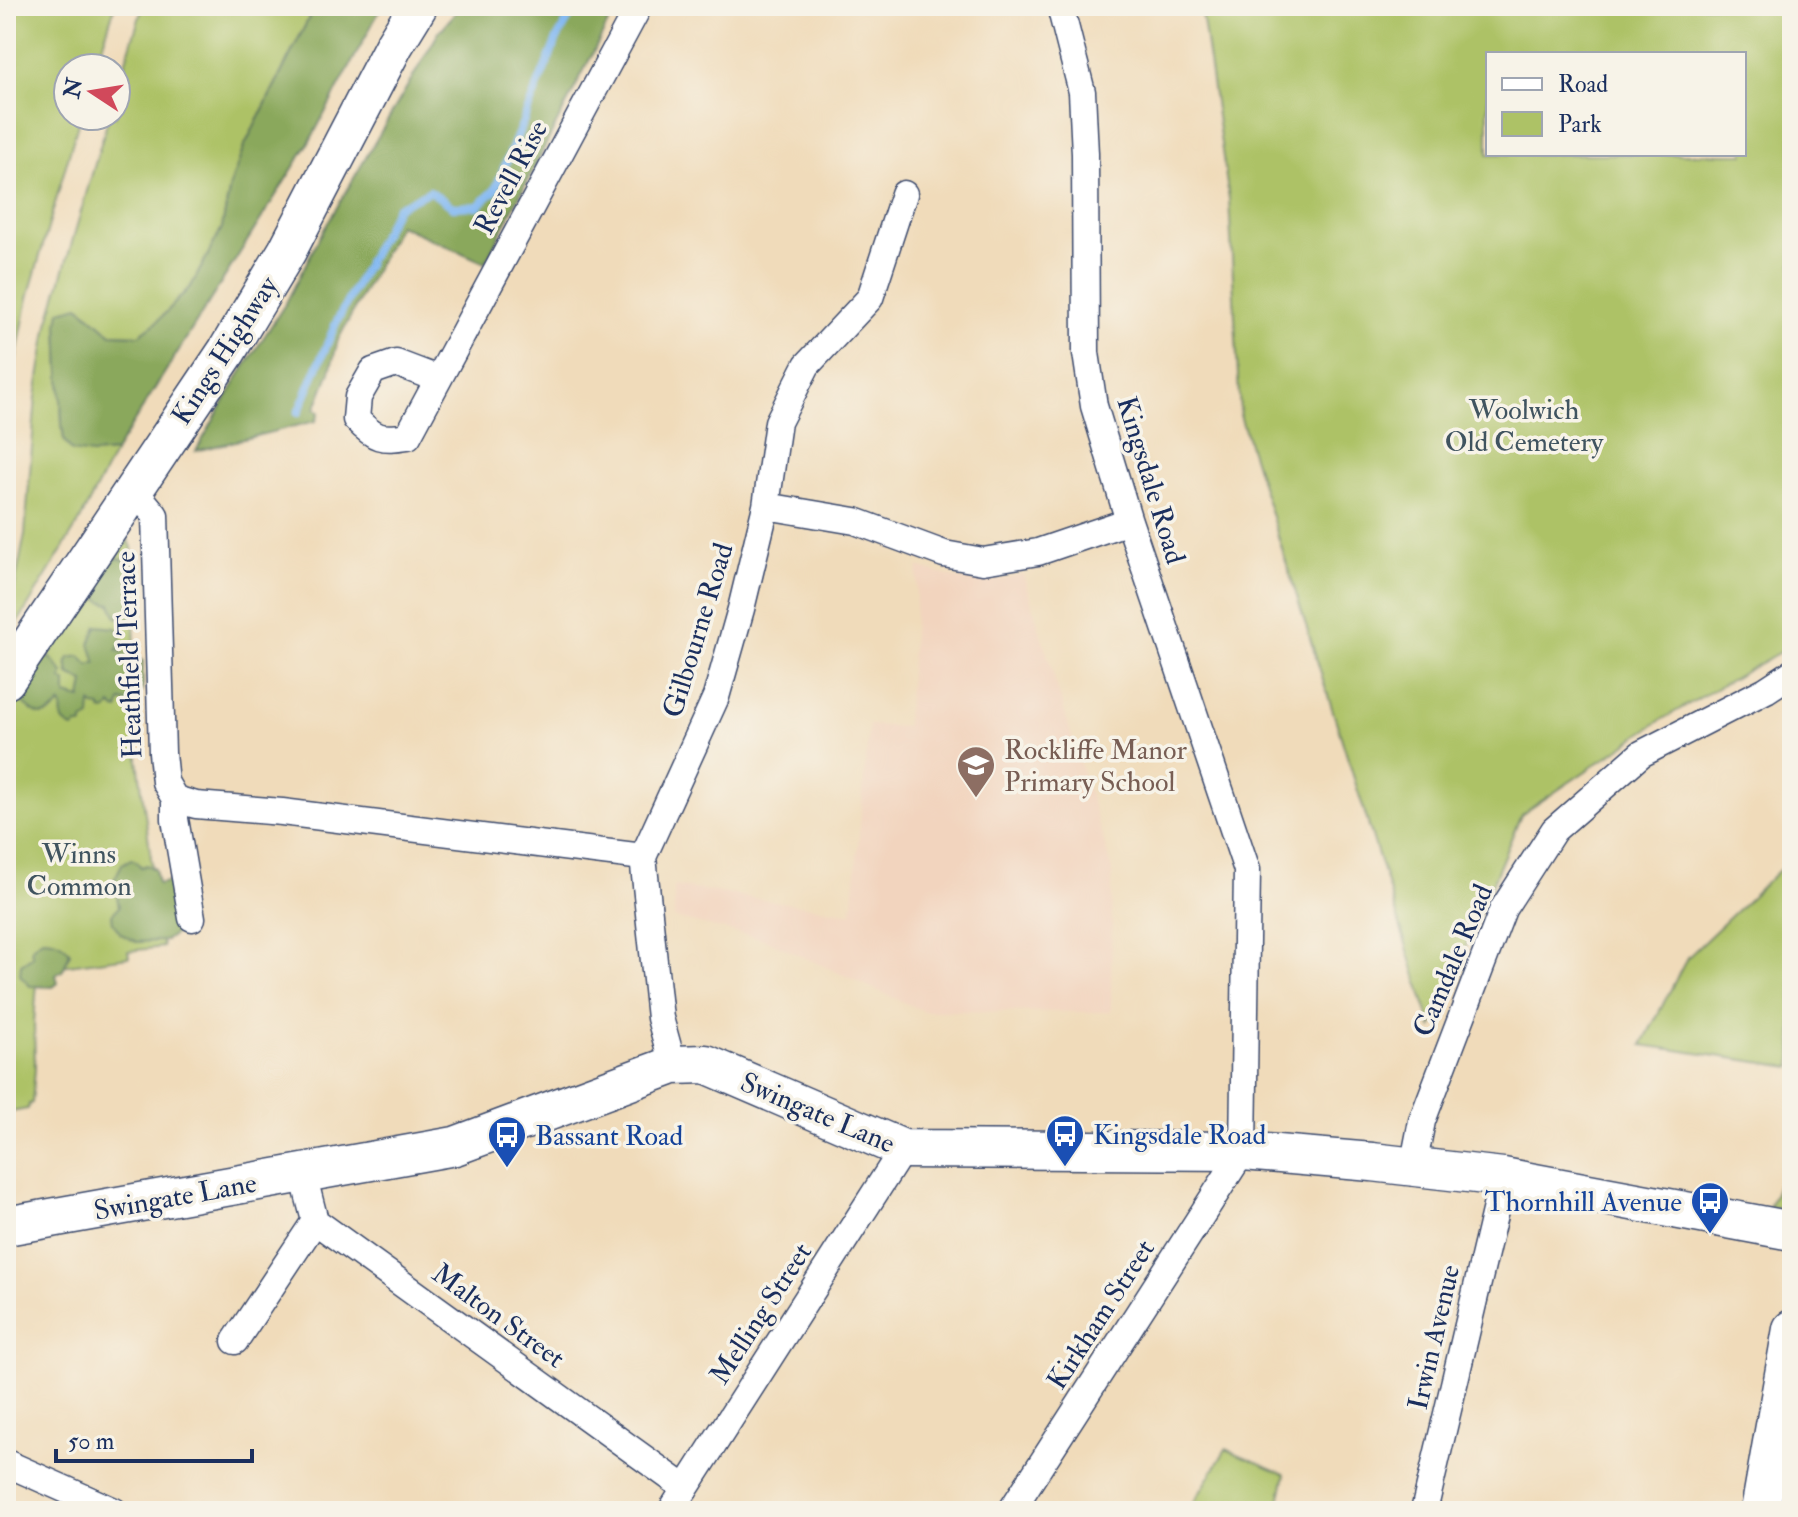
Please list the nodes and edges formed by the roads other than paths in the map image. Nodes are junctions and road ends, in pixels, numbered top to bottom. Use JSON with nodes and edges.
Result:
{"nodes":[{"id":1,"x":418,"y":6,"type":"edge"},
{"id":2,"x":639,"y":6,"type":"edge"},
{"id":3,"x":1060,"y":6,"type":"edge"},
{"id":4,"x":904,"y":194,"type":"dead end"},
{"id":5,"x":438,"y":379,"type":"dead end"},
{"id":6,"x":131,"y":493,"type":"junction"},
{"id":7,"x":766,"y":506,"type":"junction"},
{"id":8,"x":1129,"y":521,"type":"junction"},
{"id":9,"x":1792,"y":673,"type":"edge"},
{"id":10,"x":6,"y":680,"type":"edge"},
{"id":11,"x":175,"y":799,"type":"junction"},
{"id":12,"x":643,"y":857,"type":"junction"},
{"id":13,"x":192,"y":918,"type":"dead end"},
{"id":14,"x":673,"y":1065,"type":"junction"},
{"id":15,"x":903,"y":1149,"type":"junction"},
{"id":16,"x":1243,"y":1151,"type":"junction"},
{"id":17,"x":1413,"y":1167,"type":"junction"},
{"id":18,"x":303,"y":1174,"type":"junction"},
{"id":19,"x":1503,"y":1177,"type":"junction"},
{"id":20,"x":315,"y":1221,"type":"junction"},
{"id":21,"x":6,"y":1226,"type":"edge"},
{"id":22,"x":1792,"y":1231,"type":"edge"},
{"id":23,"x":1792,"y":1329,"type":"edge"},
{"id":24,"x":235,"y":1341,"type":"dead end"},
{"id":25,"x":6,"y":1463,"type":"edge"},
{"id":26,"x":685,"y":1488,"type":"junction"},
{"id":27,"x":114,"y":1511,"type":"edge"},
{"id":28,"x":671,"y":1511,"type":"edge"},
{"id":29,"x":1011,"y":1511,"type":"edge"},
{"id":30,"x":1424,"y":1511,"type":"edge"},
{"id":31,"x":1760,"y":1511,"type":"edge"}],
"edges":[{"from":1,"to":6,"type":"street","name":"Kings Highway"},
{"from":2,"to":5,"type":"street","name":"Revell Rise"},
{"from":3,"to":8,"type":"street","name":"Kingsdale Road"},
{"from":4,"to":7,"type":"street","name":"Gilbourne Road"},
{"from":6,"to":10,"type":"street","name":"Kings Highway"},
{"from":6,"to":11,"type":"street","name":"Heathfield Terrace"},
{"from":7,"to":8,"type":"street"},
{"from":7,"to":12,"type":"street","name":"Gilbourne Road"},
{"from":8,"to":16,"type":"street","name":"Kingsdale Road"},
{"from":9,"to":17,"type":"street","name":"Camdale Road"},
{"from":11,"to":12,"type":"street"},
{"from":11,"to":13,"type":"street","name":"Heathfield Terrace"},
{"from":12,"to":14,"type":"street"},
{"from":14,"to":15,"type":"street","name":"Swingate Lane"},
{"from":14,"to":18,"type":"street","name":"Swingate Lane"},
{"from":15,"to":16,"type":"street","name":"Swingate Lane"},
{"from":15,"to":26,"type":"street","name":"Melling Street"},
{"from":16,"to":17,"type":"street","name":"Swingate Lane"},
{"from":16,"to":29,"type":"street","name":"Kirkham Street"},
{"from":17,"to":19,"type":"street","name":"Swingate Lane"},
{"from":18,"to":20,"type":"street"},
{"from":18,"to":21,"type":"street","name":"Swingate Lane"},
{"from":19,"to":22,"type":"street","name":"Swingate Lane"},
{"from":19,"to":30,"type":"street","name":"Irwin Avenue"},
{"from":20,"to":24,"type":"street"},
{"from":20,"to":26,"type":"street","name":"Malton Street"},
{"from":23,"to":31,"type":"street"},
{"from":25,"to":27,"type":"street"},
{"from":26,"to":28,"type":"street","name":"Melling Street"}]}
